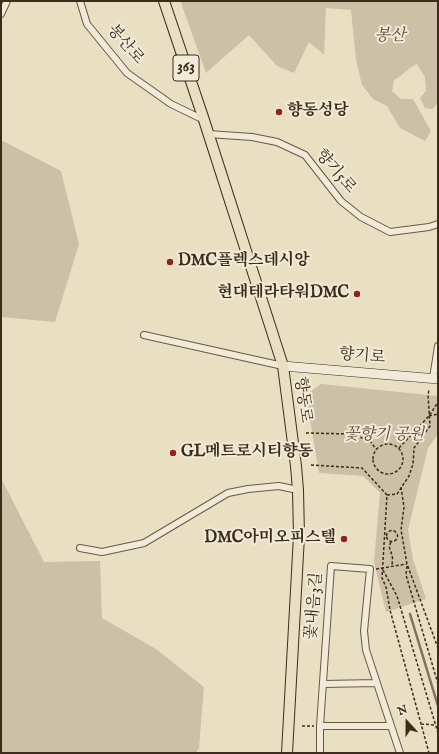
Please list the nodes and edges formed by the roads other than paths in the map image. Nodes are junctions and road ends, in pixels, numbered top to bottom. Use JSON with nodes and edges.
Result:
{"nodes":[{"id":1,"x":7,"y":1,"type":"edge"},
{"id":2,"x":80,"y":1,"type":"edge"},
{"id":3,"x":164,"y":1,"type":"edge"},
{"id":4,"x":1,"y":14,"type":"edge"},
{"id":5,"x":204,"y":120,"type":"junction"},
{"id":6,"x":208,"y":134,"type":"junction"},
{"id":7,"x":438,"y":224,"type":"edge"},
{"id":8,"x":144,"y":335,"type":"dead end"},
{"id":9,"x":438,"y":346,"type":"edge"},
{"id":10,"x":283,"y":366,"type":"junction"},
{"id":11,"x":436,"y":379,"type":"edge"},
{"id":12,"x":298,"y":490,"type":"junction"},
{"id":13,"x":80,"y":548,"type":"dead end"},
{"id":14,"x":377,"y":683,"type":"junction"},
{"id":15,"x":323,"y":684,"type":"junction"},
{"id":16,"x":320,"y":726,"type":"junction"},
{"id":17,"x":391,"y":726,"type":"junction"},
{"id":18,"x":288,"y":753,"type":"edge"},
{"id":19,"x":320,"y":753,"type":"edge"},
{"id":20,"x":400,"y":753,"type":"edge"}],
"edges":[{"from":1,"to":4,"type":"street"},
{"from":2,"to":5,"type":"street","name":"봉산로"},
{"from":3,"to":5,"type":"main road","number":"363"},
{"from":5,"to":6,"type":"main road","number":"363"},
{"from":6,"to":7,"type":"street","name":"향기5로"},
{"from":6,"to":10,"type":"main road","name":"향동로","number":"363"},
{"from":8,"to":10,"type":"street"},
{"from":9,"to":11,"type":"street"},
{"from":10,"to":11,"type":"main road","name":"향기로"},
{"from":10,"to":12,"type":"main road","name":"향동로","number":"363"},
{"from":12,"to":13,"type":"street"},
{"from":12,"to":18,"type":"main road","name":"향동로","number":"363"},
{"from":14,"to":15,"type":"street"},
{"from":14,"to":15,"type":"street","name":"꽃내음3길"},
{"from":14,"to":17,"type":"street"},
{"from":15,"to":16,"type":"street","name":"꽃내음3길"},
{"from":16,"to":17,"type":"street"},
{"from":16,"to":19,"type":"street","name":"꽃내음3길"},
{"from":17,"to":20,"type":"street"}]}
